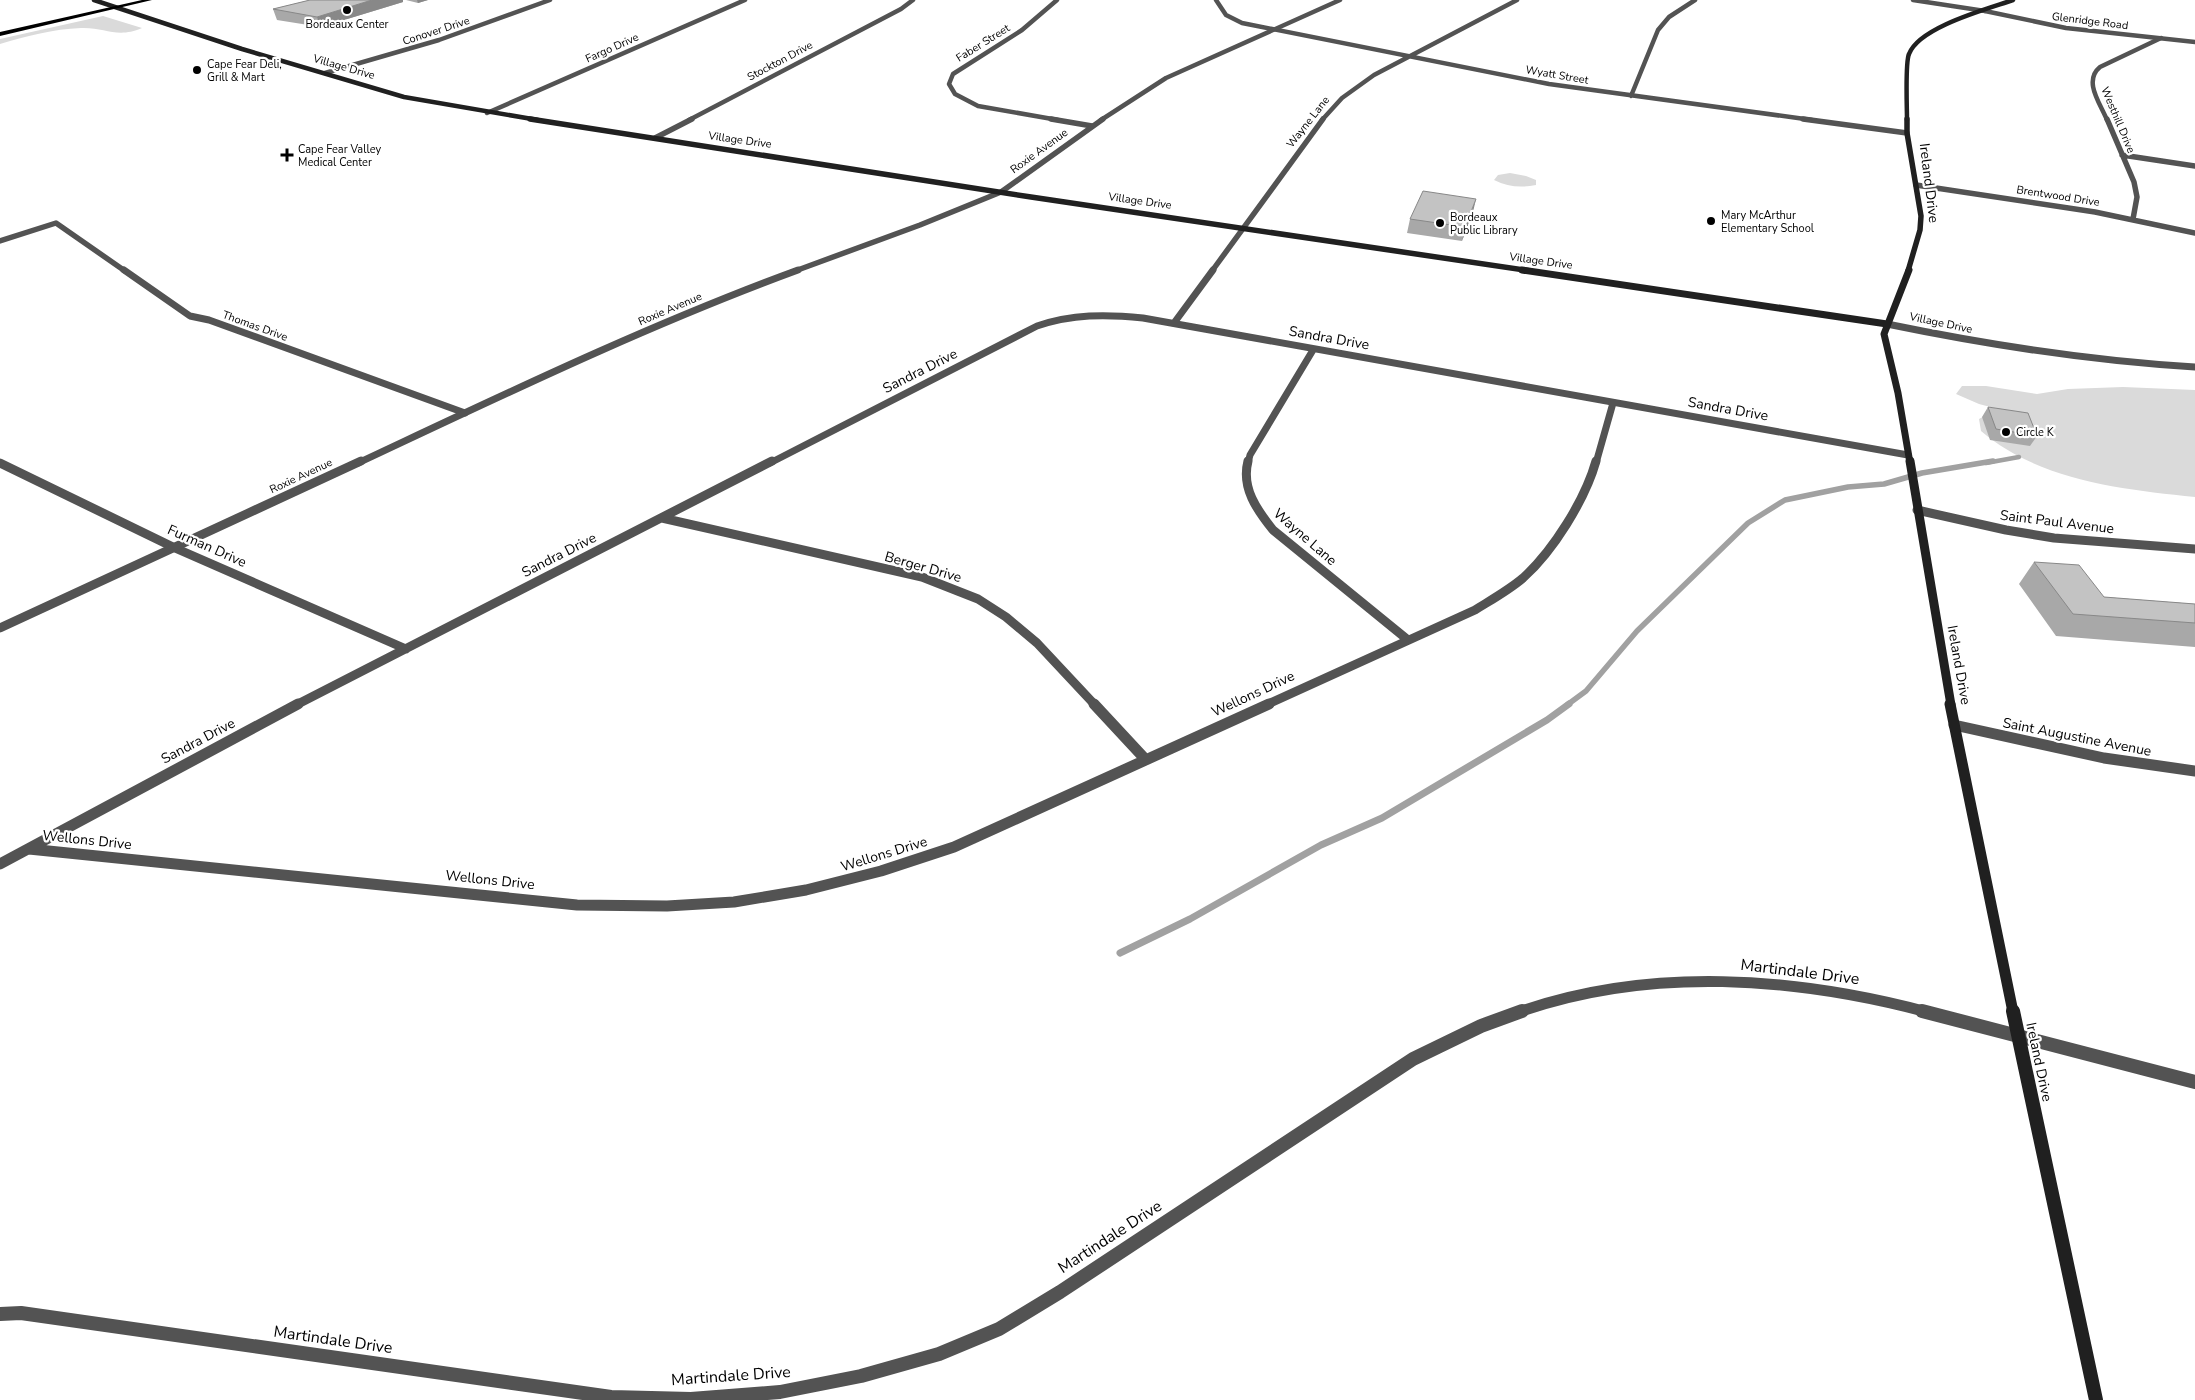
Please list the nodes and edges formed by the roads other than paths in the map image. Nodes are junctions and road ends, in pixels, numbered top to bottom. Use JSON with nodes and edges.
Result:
{"nodes":[{"id":1,"x":94,"y":0,"type":"edge"},
{"id":2,"x":126,"y":0,"type":"edge"},
{"id":3,"x":149,"y":0,"type":"edge"},
{"id":4,"x":550,"y":0,"type":"edge"},
{"id":5,"x":745,"y":0,"type":"edge"},
{"id":6,"x":913,"y":0,"type":"edge"},
{"id":7,"x":1057,"y":0,"type":"edge"},
{"id":8,"x":1216,"y":0,"type":"edge"},
{"id":9,"x":1340,"y":0,"type":"edge"},
{"id":10,"x":1517,"y":0,"type":"edge"},
{"id":11,"x":1695,"y":0,"type":"edge"},
{"id":12,"x":1913,"y":0,"type":"edge"},
{"id":13,"x":2013,"y":0,"type":"edge"},
{"id":14,"x":108,"y":4,"type":"junction"},
{"id":15,"x":119,"y":8,"type":"junction"},
{"id":16,"x":1985,"y":11,"type":"junction"},
{"id":17,"x":0,"y":29,"type":"edge"},
{"id":18,"x":1273,"y":29,"type":"junction"},
{"id":19,"x":0,"y":34,"type":"edge"},
{"id":20,"x":2161,"y":38,"type":"junction"},
{"id":21,"x":2195,"y":42,"type":"edge"},
{"id":22,"x":1408,"y":57,"type":"junction"},
{"id":23,"x":325,"y":73,"type":"junction"},
{"id":24,"x":1631,"y":96,"type":"junction"},
{"id":25,"x":487,"y":112,"type":"junction"},
{"id":26,"x":1092,"y":126,"type":"junction"},
{"id":27,"x":1907,"y":133,"type":"junction"},
{"id":28,"x":655,"y":138,"type":"junction"},
{"id":29,"x":2122,"y":155,"type":"junction"},
{"id":30,"x":2195,"y":166,"type":"edge"},
{"id":31,"x":1916,"y":185,"type":"junction"},
{"id":32,"x":1001,"y":192,"type":"junction"},
{"id":33,"x":2133,"y":219,"type":"junction"},
{"id":34,"x":1243,"y":228,"type":"junction"},
{"id":35,"x":2195,"y":234,"type":"edge"},
{"id":36,"x":0,"y":242,"type":"edge"},
{"id":37,"x":1174,"y":324,"type":"junction"},
{"id":38,"x":1887,"y":324,"type":"junction"},
{"id":39,"x":1313,"y":350,"type":"junction"},
{"id":40,"x":2195,"y":367,"type":"edge"},
{"id":41,"x":1612,"y":403,"type":"junction"},
{"id":42,"x":465,"y":413,"type":"junction"},
{"id":43,"x":1908,"y":455,"type":"junction"},
{"id":44,"x":0,"y":462,"type":"edge"},
{"id":45,"x":1917,"y":510,"type":"junction"},
{"id":46,"x":662,"y":518,"type":"junction"},
{"id":47,"x":174,"y":548,"type":"junction"},
{"id":48,"x":2195,"y":549,"type":"edge"},
{"id":49,"x":0,"y":628,"type":"edge"},
{"id":50,"x":1408,"y":640,"type":"junction"},
{"id":51,"x":406,"y":649,"type":"junction"},
{"id":52,"x":1954,"y":726,"type":"junction"},
{"id":53,"x":1146,"y":760,"type":"junction"},
{"id":54,"x":2195,"y":771,"type":"edge"},
{"id":55,"x":29,"y":849,"type":"junction"},
{"id":56,"x":0,"y":864,"type":"edge"},
{"id":57,"x":2018,"y":1037,"type":"junction"},
{"id":58,"x":2195,"y":1082,"type":"edge"},
{"id":59,"x":0,"y":1314,"type":"edge"},
{"id":60,"x":2096,"y":1400,"type":"edge"}],
"edges":[{"from":1,"to":14,"type":"main road","name":"Village Drive"},
{"from":2,"to":14,"type":"highway"},
{"from":3,"to":15,"type":"highway"},
{"from":4,"to":23,"type":"street","name":"Conover Drive"},
{"from":5,"to":25,"type":"street","name":"Fargo Drive"},
{"from":6,"to":28,"type":"street","name":"Stockton Drive"},
{"from":7,"to":26,"type":"street","name":"Faber Street"},
{"from":8,"to":18,"type":"street","name":"Wyatt Street"},
{"from":9,"to":18,"type":"street","name":"Roxie Avenue"},
{"from":10,"to":22,"type":"street","name":"Wayne Lane"},
{"from":11,"to":24,"type":"street"},
{"from":12,"to":16,"type":"street","name":"Glenridge Road"},
{"from":13,"to":16,"type":"main road","name":"Ireland Drive"},
{"from":14,"to":15,"type":"main road","name":"Village Drive"},
{"from":14,"to":17,"type":"highway"},
{"from":15,"to":19,"type":"highway"},
{"from":15,"to":23,"type":"main road","name":"Village Drive"},
{"from":16,"to":20,"type":"street","name":"Glenridge Road"},
{"from":16,"to":27,"type":"main road","name":"Ireland Drive"},
{"from":18,"to":22,"type":"street","name":"Wyatt Street"},
{"from":18,"to":26,"type":"street","name":"Roxie Avenue"},
{"from":20,"to":21,"type":"street","name":"Glenridge Road"},
{"from":20,"to":29,"type":"street","name":"Westhill Drive"},
{"from":22,"to":24,"type":"street","name":"Wyatt Street"},
{"from":22,"to":34,"type":"street","name":"Wayne Lane"},
{"from":23,"to":25,"type":"main road","name":"Village Drive"},
{"from":24,"to":27,"type":"street","name":"Wyatt Street"},
{"from":25,"to":28,"type":"main road","name":"Village Drive"},
{"from":26,"to":32,"type":"street","name":"Roxie Avenue"},
{"from":27,"to":31,"type":"main road","name":"Ireland Drive"},
{"from":28,"to":32,"type":"main road","name":"Village Drive"},
{"from":29,"to":30,"type":"street"},
{"from":29,"to":33,"type":"street","name":"Westhill Drive"},
{"from":31,"to":33,"type":"street","name":"Brentwood Drive"},
{"from":31,"to":38,"type":"main road","name":"Ireland Drive"},
{"from":32,"to":34,"type":"main road","name":"Village Drive"},
{"from":32,"to":42,"type":"street","name":"Roxie Avenue"},
{"from":33,"to":35,"type":"street","name":"Brentwood Drive"},
{"from":34,"to":37,"type":"street","name":"Wayne Lane"},
{"from":34,"to":38,"type":"main road","name":"Village Drive"},
{"from":36,"to":42,"type":"street","name":"Thomas Drive"},
{"from":37,"to":39,"type":"street","name":"Sandra Drive"},
{"from":37,"to":46,"type":"street","name":"Sandra Drive"},
{"from":38,"to":40,"type":"street","name":"Village Drive"},
{"from":38,"to":43,"type":"main road","name":"Ireland Drive"},
{"from":39,"to":41,"type":"street","name":"Sandra Drive"},
{"from":39,"to":50,"type":"street","name":"Wayne Lane"},
{"from":41,"to":43,"type":"street","name":"Sandra Drive"},
{"from":41,"to":50,"type":"street","name":"Wellons Drive"},
{"from":42,"to":47,"type":"street","name":"Roxie Avenue"},
{"from":43,"to":45,"type":"main road","name":"Ireland Drive"},
{"from":44,"to":47,"type":"street","name":"Furman Drive"},
{"from":45,"to":48,"type":"street","name":"Saint Paul Avenue"},
{"from":45,"to":52,"type":"main road","name":"Ireland Drive"},
{"from":46,"to":51,"type":"street","name":"Sandra Drive"},
{"from":46,"to":53,"type":"street","name":"Berger Drive"},
{"from":47,"to":49,"type":"street","name":"Roxie Avenue"},
{"from":47,"to":51,"type":"street","name":"Furman Drive"},
{"from":50,"to":53,"type":"street","name":"Wellons Drive"},
{"from":51,"to":55,"type":"street","name":"Sandra Drive"},
{"from":52,"to":54,"type":"street","name":"Saint Augustine Avenue"},
{"from":52,"to":57,"type":"main road","name":"Ireland Drive"},
{"from":53,"to":55,"type":"street","name":"Wellons Drive"},
{"from":55,"to":56,"type":"street","name":"Wellons Drive"},
{"from":57,"to":58,"type":"street","name":"Martindale Drive"},
{"from":57,"to":59,"type":"street","name":"Martindale Drive"},
{"from":57,"to":60,"type":"main road","name":"Ireland Drive"}]}
